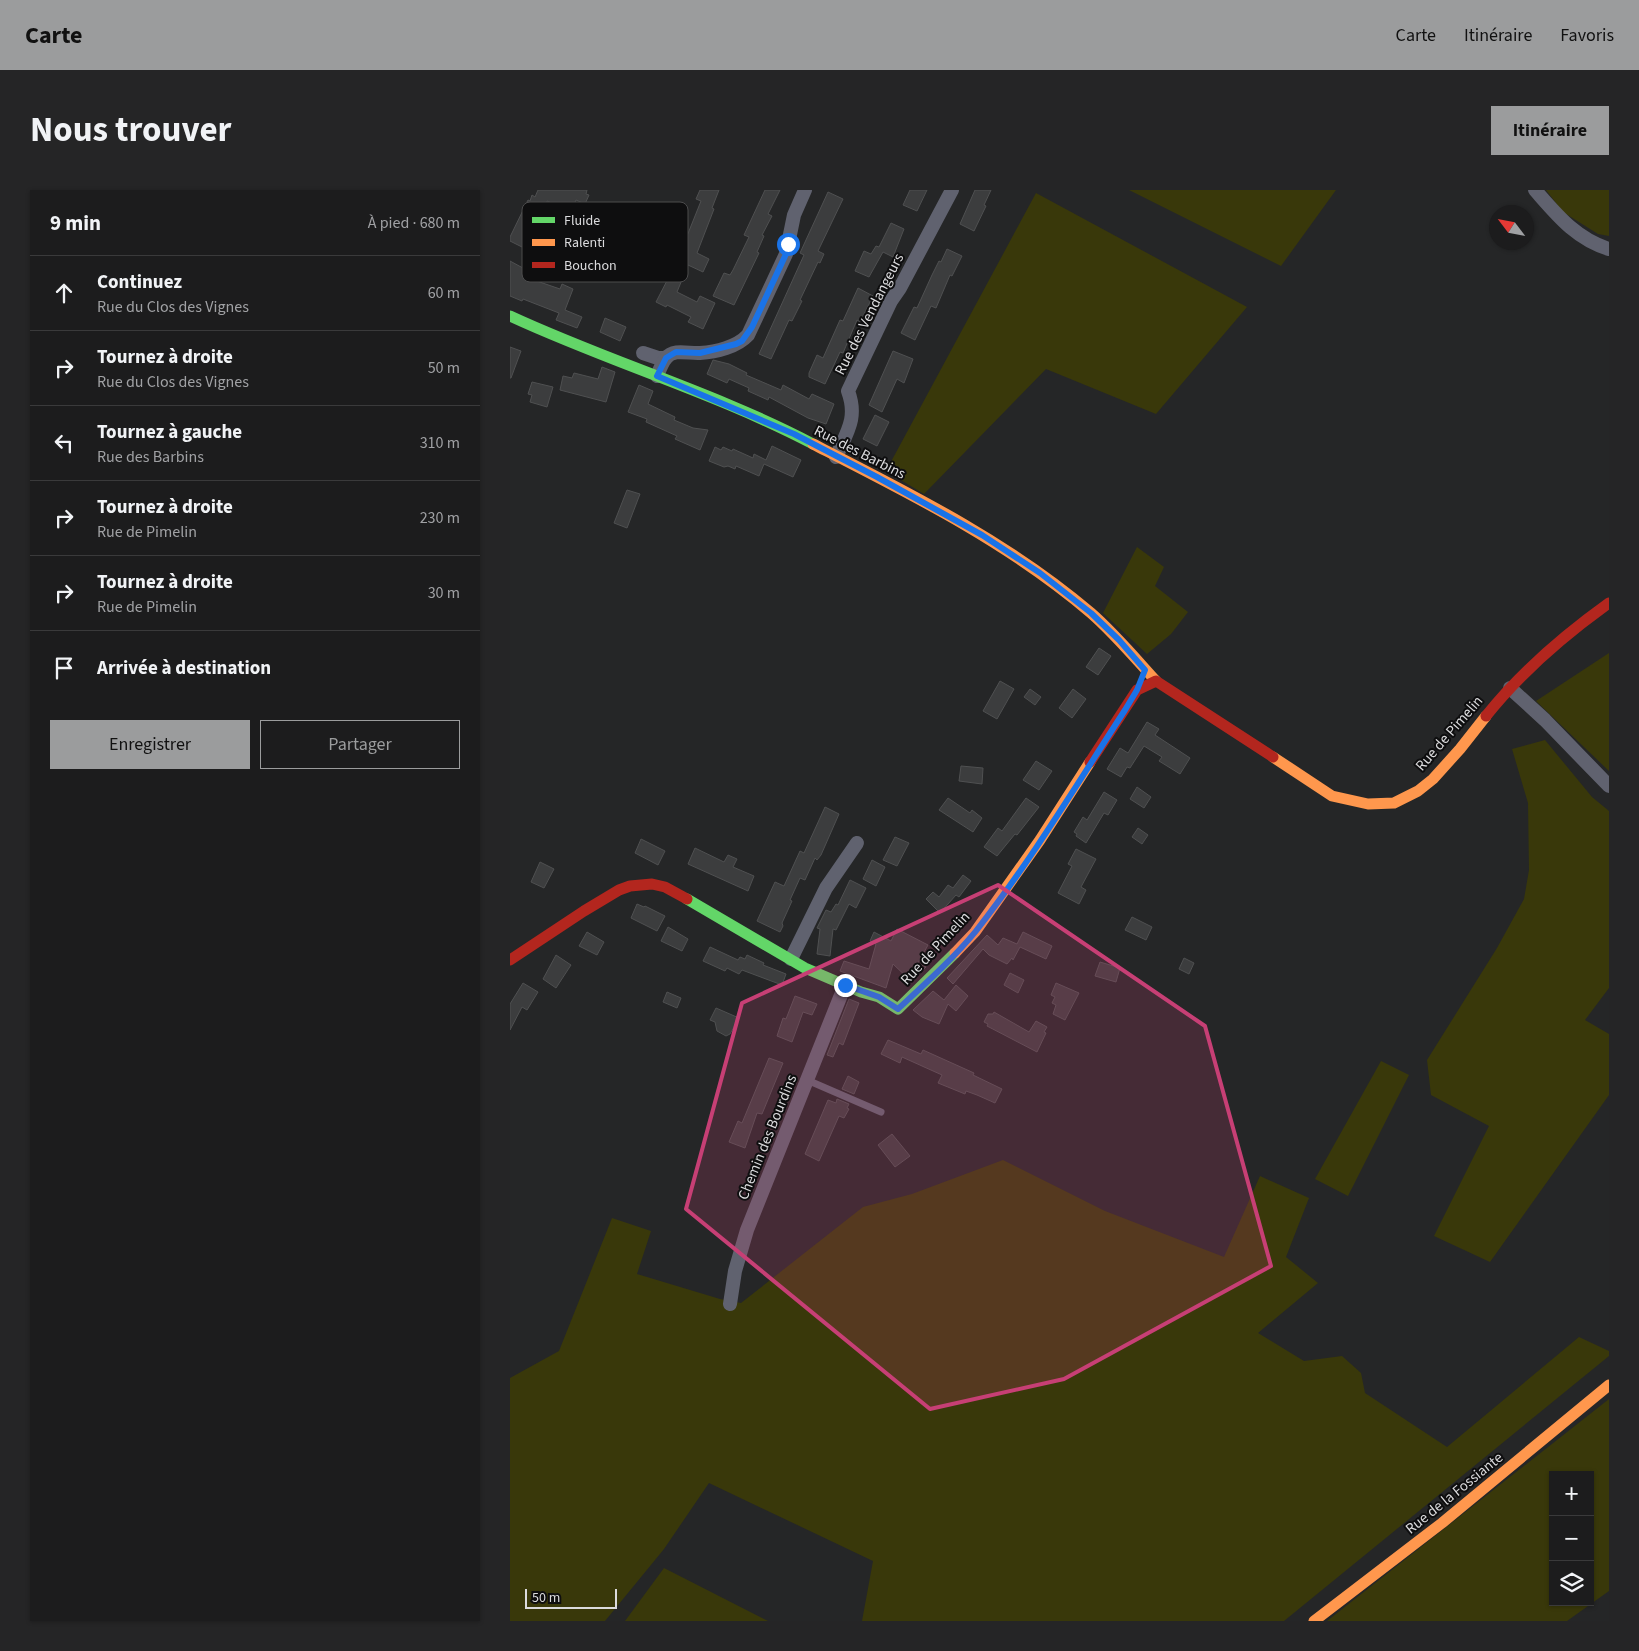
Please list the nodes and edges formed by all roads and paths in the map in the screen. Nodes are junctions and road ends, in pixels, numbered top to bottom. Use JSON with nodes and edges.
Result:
{"nodes":[{"id":1,"x":805,"y":190,"type":"edge"},
{"id":2,"x":952,"y":190,"type":"edge"},
{"id":3,"x":1535,"y":190,"type":"edge"},
{"id":4,"x":1609,"y":249,"type":"edge"},
{"id":5,"x":510,"y":316,"type":"edge"},
{"id":6,"x":643,"y":353,"type":"dead end"},
{"id":7,"x":666,"y":358,"type":"junction"},
{"id":8,"x":657,"y":376,"type":"junction"},
{"id":9,"x":836,"y":457,"type":"junction"},
{"id":10,"x":1609,"y":603,"type":"edge"},
{"id":11,"x":1145,"y":670,"type":"junction"},
{"id":12,"x":1156,"y":681,"type":"junction"},
{"id":13,"x":1510,"y":688,"type":"junction"},
{"id":14,"x":1137,"y":690,"type":"junction"},
{"id":15,"x":1609,"y":786,"type":"edge"},
{"id":16,"x":857,"y":843,"type":"dead end"},
{"id":17,"x":510,"y":960,"type":"edge"},
{"id":18,"x":792,"y":960,"type":"junction"},
{"id":19,"x":845,"y":985,"type":"junction"},
{"id":20,"x":807,"y":1080,"type":"junction"},
{"id":21,"x":881,"y":1112,"type":"dead end"},
{"id":22,"x":730,"y":1304,"type":"dead end"},
{"id":23,"x":1609,"y":1385,"type":"edge"},
{"id":24,"x":1314,"y":1621,"type":"edge"}],
"edges":[{"from":1,"to":7,"type":"street"},
{"from":2,"to":9,"type":"street","name":"Rue des Vendangeurs"},
{"from":3,"to":4,"type":"street"},
{"from":5,"to":8,"type":"street","name":"Rue des Barbins"},
{"from":6,"to":7,"type":"street"},
{"from":7,"to":8,"type":"street"},
{"from":8,"to":9,"type":"street","name":"Rue des Barbins"},
{"from":9,"to":11,"type":"street","name":"Rue des Barbins"},
{"from":10,"to":13,"type":"street","name":"Rue de Pimelin"},
{"from":11,"to":12,"type":"street","name":"Rue des Barbins"},
{"from":11,"to":14,"type":"street","name":"Rue de Pimelin"},
{"from":12,"to":13,"type":"street","name":"Rue de Pimelin"},
{"from":12,"to":14,"type":"street"},
{"from":13,"to":15,"type":"street"},
{"from":14,"to":19,"type":"street","name":"Rue de Pimelin"},
{"from":16,"to":18,"type":"street"},
{"from":17,"to":18,"type":"street","name":"Rue de Pimelin"},
{"from":18,"to":19,"type":"street","name":"Rue de Pimelin"},
{"from":19,"to":20,"type":"street","name":"Chemin des Bourdins"},
{"from":20,"to":21,"type":"lane"},
{"from":20,"to":22,"type":"street","name":"Chemin des Bourdins"},
{"from":23,"to":24,"type":"street","name":"Rue de la Fossiante"}]}
